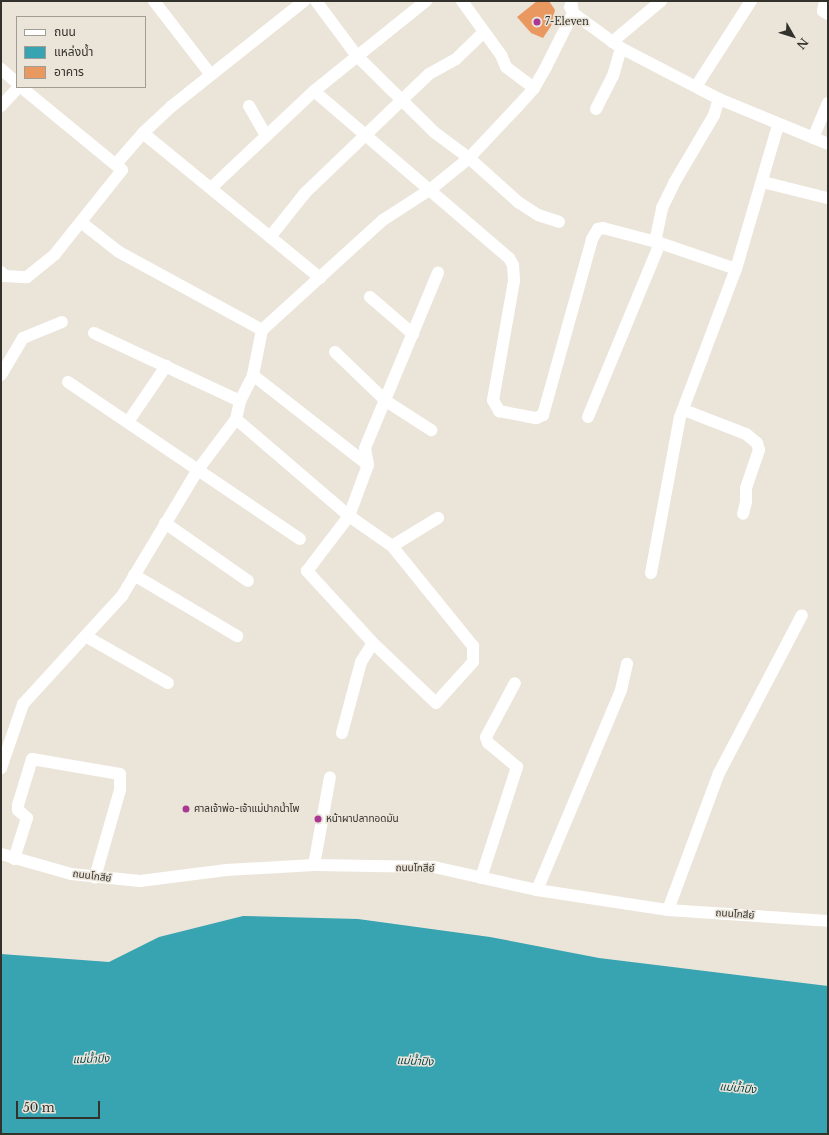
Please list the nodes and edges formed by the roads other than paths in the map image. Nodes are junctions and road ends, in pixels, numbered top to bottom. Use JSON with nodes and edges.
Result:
{"nodes":[{"id":1,"x":154,"y":1,"type":"edge"},
{"id":2,"x":304,"y":1,"type":"edge"},
{"id":3,"x":316,"y":1,"type":"edge"},
{"id":4,"x":426,"y":1,"type":"edge"},
{"id":5,"x":462,"y":1,"type":"edge"},
{"id":6,"x":567,"y":1,"type":"edge"},
{"id":7,"x":661,"y":1,"type":"edge"},
{"id":8,"x":751,"y":1,"type":"edge"},
{"id":9,"x":825,"y":1,"type":"edge"},
{"id":10,"x":572,"y":7,"type":"edge"},
{"id":11,"x":828,"y":14,"type":"edge"},
{"id":12,"x":484,"y":32,"type":"junction"},
{"id":13,"x":616,"y":45,"type":"junction"},
{"id":14,"x":357,"y":56,"type":"junction"},
{"id":15,"x":1,"y":69,"type":"edge"},
{"id":16,"x":211,"y":75,"type":"junction"},
{"id":17,"x":16,"y":82,"type":"edge"},
{"id":18,"x":697,"y":86,"type":"junction"},
{"id":19,"x":19,"y":88,"type":"edge"},
{"id":20,"x":21,"y":88,"type":"edge"},
{"id":21,"x":534,"y":88,"type":"junction"},
{"id":22,"x":314,"y":91,"type":"junction"},
{"id":23,"x":719,"y":99,"type":"junction"},
{"id":24,"x":402,"y":101,"type":"junction"},
{"id":25,"x":828,"y":103,"type":"edge"},
{"id":26,"x":1,"y":106,"type":"edge"},
{"id":27,"x":249,"y":106,"type":"dead end"},
{"id":28,"x":596,"y":109,"type":"dead end"},
{"id":29,"x":778,"y":125,"type":"junction"},
{"id":30,"x":143,"y":133,"type":"junction"},
{"id":31,"x":266,"y":136,"type":"junction"},
{"id":32,"x":365,"y":136,"type":"junction"},
{"id":33,"x":812,"y":138,"type":"junction"},
{"id":34,"x":828,"y":144,"type":"edge"},
{"id":35,"x":469,"y":158,"type":"junction"},
{"id":36,"x":116,"y":164,"type":"junction"},
{"id":37,"x":763,"y":182,"type":"junction"},
{"id":38,"x":210,"y":188,"type":"junction"},
{"id":39,"x":431,"y":189,"type":"junction"},
{"id":40,"x":827,"y":198,"type":"dead end"},
{"id":41,"x":559,"y":222,"type":"dead end"},
{"id":42,"x":82,"y":223,"type":"junction"},
{"id":43,"x":270,"y":237,"type":"junction"},
{"id":44,"x":658,"y":243,"type":"junction"},
{"id":45,"x":736,"y":269,"type":"junction"},
{"id":46,"x":1,"y":272,"type":"edge"},
{"id":47,"x":438,"y":273,"type":"dead end"},
{"id":48,"x":320,"y":278,"type":"junction"},
{"id":49,"x":370,"y":297,"type":"dead end"},
{"id":50,"x":62,"y":322,"type":"dead end"},
{"id":51,"x":262,"y":330,"type":"junction"},
{"id":52,"x":94,"y":333,"type":"dead end"},
{"id":53,"x":413,"y":334,"type":"junction"},
{"id":54,"x":335,"y":352,"type":"dead end"},
{"id":55,"x":166,"y":366,"type":"junction"},
{"id":56,"x":1,"y":375,"type":"edge"},
{"id":57,"x":253,"y":375,"type":"junction"},
{"id":58,"x":68,"y":382,"type":"dead end"},
{"id":59,"x":240,"y":401,"type":"junction"},
{"id":60,"x":386,"y":401,"type":"junction"},
{"id":61,"x":684,"y":410,"type":"junction"},
{"id":62,"x":588,"y":417,"type":"dead end"},
{"id":63,"x":236,"y":419,"type":"junction"},
{"id":64,"x":128,"y":422,"type":"junction"},
{"id":65,"x":431,"y":430,"type":"dead end"},
{"id":66,"x":368,"y":465,"type":"junction"},
{"id":67,"x":197,"y":471,"type":"junction"},
{"id":68,"x":743,"y":514,"type":"dead end"},
{"id":69,"x":349,"y":516,"type":"junction"},
{"id":70,"x":438,"y":518,"type":"dead end"},
{"id":71,"x":165,"y":523,"type":"junction"},
{"id":72,"x":300,"y":539,"type":"dead end"},
{"id":73,"x":392,"y":546,"type":"junction"},
{"id":74,"x":651,"y":573,"type":"dead end"},
{"id":75,"x":134,"y":575,"type":"junction"},
{"id":76,"x":248,"y":580,"type":"dead end"},
{"id":77,"x":802,"y":615,"type":"dead end"},
{"id":78,"x":236,"y":636,"type":"dead end"},
{"id":79,"x":87,"y":637,"type":"junction"},
{"id":80,"x":373,"y":643,"type":"junction"},
{"id":81,"x":628,"y":664,"type":"dead end"},
{"id":82,"x":168,"y":683,"type":"dead end"},
{"id":83,"x":515,"y":683,"type":"dead end"},
{"id":84,"x":342,"y":733,"type":"dead end"},
{"id":85,"x":1,"y":768,"type":"edge"},
{"id":86,"x":330,"y":776,"type":"dead end"},
{"id":87,"x":1,"y":854,"type":"edge"},
{"id":88,"x":14,"y":859,"type":"junction"},
{"id":89,"x":314,"y":865,"type":"junction"},
{"id":90,"x":95,"y":877,"type":"junction"},
{"id":91,"x":481,"y":878,"type":"junction"},
{"id":92,"x":537,"y":890,"type":"junction"},
{"id":93,"x":668,"y":910,"type":"junction"},
{"id":94,"x":828,"y":921,"type":"edge"}],
"edges":[{"from":1,"to":16,"type":"street"},
{"from":2,"to":16,"type":"street"},
{"from":3,"to":14,"type":"street"},
{"from":4,"to":14,"type":"street"},
{"from":5,"to":12,"type":"street"},
{"from":6,"to":10,"type":"street"},
{"from":7,"to":13,"type":"street"},
{"from":8,"to":18,"type":"street"},
{"from":9,"to":11,"type":"street"},
{"from":10,"to":13,"type":"street"},
{"from":10,"to":21,"type":"street"},
{"from":12,"to":21,"type":"street"},
{"from":12,"to":24,"type":"street"},
{"from":13,"to":18,"type":"street"},
{"from":13,"to":28,"type":"street"},
{"from":14,"to":22,"type":"street"},
{"from":14,"to":24,"type":"street"},
{"from":15,"to":17,"type":"street"},
{"from":16,"to":30,"type":"street"},
{"from":18,"to":23,"type":"street"},
{"from":19,"to":26,"type":"street"},
{"from":20,"to":36,"type":"street"},
{"from":21,"to":35,"type":"street"},
{"from":22,"to":31,"type":"street"},
{"from":22,"to":32,"type":"street"},
{"from":23,"to":29,"type":"street"},
{"from":23,"to":44,"type":"street"},
{"from":24,"to":32,"type":"street"},
{"from":24,"to":35,"type":"street"},
{"from":25,"to":33,"type":"street"},
{"from":27,"to":31,"type":"street"},
{"from":29,"to":33,"type":"street"},
{"from":29,"to":37,"type":"street"},
{"from":30,"to":36,"type":"street"},
{"from":30,"to":38,"type":"street"},
{"from":31,"to":38,"type":"street"},
{"from":32,"to":39,"type":"street"},
{"from":32,"to":43,"type":"street"},
{"from":33,"to":34,"type":"street"},
{"from":35,"to":39,"type":"street"},
{"from":35,"to":41,"type":"street"},
{"from":36,"to":42,"type":"street"},
{"from":37,"to":40,"type":"street"},
{"from":37,"to":45,"type":"street"},
{"from":38,"to":43,"type":"street"},
{"from":39,"to":44,"type":"street"},
{"from":39,"to":48,"type":"street"},
{"from":42,"to":46,"type":"street"},
{"from":42,"to":51,"type":"street"},
{"from":43,"to":48,"type":"street"},
{"from":44,"to":45,"type":"street"},
{"from":44,"to":62,"type":"street"},
{"from":45,"to":61,"type":"street"},
{"from":47,"to":53,"type":"street"},
{"from":48,"to":51,"type":"street"},
{"from":49,"to":53,"type":"street"},
{"from":50,"to":56,"type":"street"},
{"from":51,"to":57,"type":"street"},
{"from":52,"to":55,"type":"street"},
{"from":53,"to":60,"type":"street"},
{"from":54,"to":60,"type":"street"},
{"from":55,"to":59,"type":"street"},
{"from":55,"to":64,"type":"street"},
{"from":57,"to":59,"type":"street"},
{"from":57,"to":66,"type":"street"},
{"from":58,"to":64,"type":"street"},
{"from":59,"to":63,"type":"street"},
{"from":60,"to":65,"type":"street"},
{"from":60,"to":66,"type":"street"},
{"from":61,"to":68,"type":"street"},
{"from":61,"to":74,"type":"street"},
{"from":63,"to":67,"type":"street"},
{"from":63,"to":69,"type":"street"},
{"from":64,"to":67,"type":"street"},
{"from":66,"to":69,"type":"street"},
{"from":67,"to":71,"type":"street"},
{"from":67,"to":72,"type":"street"},
{"from":69,"to":73,"type":"street"},
{"from":69,"to":80,"type":"street"},
{"from":70,"to":73,"type":"street"},
{"from":71,"to":75,"type":"street"},
{"from":71,"to":76,"type":"street"},
{"from":73,"to":80,"type":"street"},
{"from":75,"to":78,"type":"street"},
{"from":75,"to":79,"type":"street"},
{"from":77,"to":93,"type":"street"},
{"from":79,"to":82,"type":"street"},
{"from":79,"to":85,"type":"street"},
{"from":80,"to":84,"type":"street"},
{"from":81,"to":92,"type":"street"},
{"from":83,"to":91,"type":"street"},
{"from":86,"to":89,"type":"street"},
{"from":87,"to":88,"type":"street","name":"ถนนโกสีย์"},
{"from":88,"to":90,"type":"street","name":"ถนนโกสีย์"},
{"from":88,"to":90,"type":"street"},
{"from":89,"to":90,"type":"street","name":"ถนนโกสีย์"},
{"from":89,"to":91,"type":"street","name":"ถนนโกสีย์"},
{"from":91,"to":92,"type":"street","name":"ถนนโกสีย์"},
{"from":92,"to":93,"type":"street","name":"ถนนโกสีย์"},
{"from":93,"to":94,"type":"street","name":"ถนนโกสีย์"}]}
